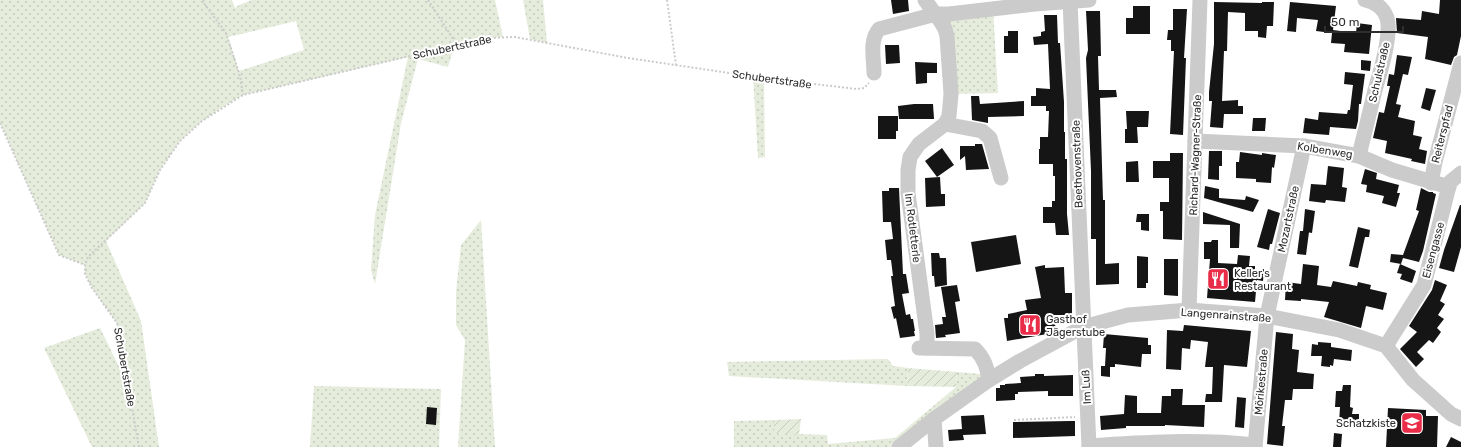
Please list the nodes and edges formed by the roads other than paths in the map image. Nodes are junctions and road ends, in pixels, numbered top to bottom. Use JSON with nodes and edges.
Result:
{"nodes":[{"id":1,"x":925,"y":0,"type":"edge"},
{"id":2,"x":1089,"y":0,"type":"edge"},
{"id":3,"x":1200,"y":0,"type":"edge"},
{"id":4,"x":1365,"y":0,"type":"edge"},
{"id":5,"x":1035,"y":2,"type":"edge"},
{"id":6,"x":1070,"y":2,"type":"junction"},
{"id":7,"x":936,"y":14,"type":"junction"},
{"id":8,"x":1461,"y":63,"type":"edge"},
{"id":9,"x":874,"y":73,"type":"road end"},
{"id":10,"x":945,"y":124,"type":"junction"},
{"id":11,"x":1195,"y":141,"type":"junction"},
{"id":12,"x":1304,"y":146,"type":"junction"},
{"id":13,"x":1359,"y":156,"type":"junction"},
{"id":14,"x":1461,"y":173,"type":"edge"},
{"id":15,"x":1001,"y":178,"type":"dead end"},
{"id":16,"x":1431,"y":183,"type":"junction"},
{"id":17,"x":1449,"y":187,"type":"junction"},
{"id":18,"x":1189,"y":310,"type":"junction"},
{"id":19,"x":1267,"y":316,"type":"junction"},
{"id":20,"x":1083,"y":327,"type":"junction"},
{"id":21,"x":1386,"y":346,"type":"junction"},
{"id":22,"x":989,"y":380,"type":"junction"},
{"id":23,"x":934,"y":419,"type":"junction"},
{"id":24,"x":1461,"y":419,"type":"edge"},
{"id":25,"x":1089,"y":446,"type":"edge"},
{"id":26,"x":1255,"y":446,"type":"edge"},
{"id":27,"x":899,"y":447,"type":"edge"},
{"id":28,"x":936,"y":447,"type":"edge"}],
"edges":[{"from":1,"to":7,"type":"street"},
{"from":2,"to":6,"type":"street"},
{"from":3,"to":11,"type":"street","name":"Richard-Wagner-Straße"},
{"from":4,"to":13,"type":"street","name":"Schulstraße"},
{"from":5,"to":6,"type":"street"},
{"from":5,"to":7,"type":"street"},
{"from":6,"to":20,"type":"street","name":"Beethovenstraße"},
{"from":7,"to":9,"type":"street"},
{"from":7,"to":10,"type":"street"},
{"from":8,"to":16,"type":"street","name":"Reiterspfad"},
{"from":10,"to":15,"type":"street"},
{"from":10,"to":22,"type":"street","name":"Im Rotletterle"},
{"from":11,"to":12,"type":"street","name":"Kolbenweg"},
{"from":11,"to":18,"type":"street","name":"Richard-Wagner-Straße"},
{"from":12,"to":13,"type":"street","name":"Kolbenweg"},
{"from":12,"to":19,"type":"street","name":"Mozartstraße"},
{"from":13,"to":16,"type":"street","name":"Kolbenweg"},
{"from":14,"to":17,"type":"street","name":"Eisengasse"},
{"from":16,"to":17,"type":"street","name":"Kolbenweg"},
{"from":17,"to":21,"type":"street","name":"Eisengasse"},
{"from":18,"to":19,"type":"street","name":"Langenrainstraße"},
{"from":18,"to":20,"type":"street","name":"Langenrainstraße"},
{"from":19,"to":21,"type":"street","name":"Langenrainstraße"},
{"from":19,"to":26,"type":"street","name":"Mörikestraße"},
{"from":20,"to":22,"type":"street","name":"Langenrainstraße"},
{"from":20,"to":25,"type":"street","name":"Im Luß"},
{"from":21,"to":24,"type":"street"},
{"from":22,"to":23,"type":"street","name":"Langenrainstraße"},
{"from":23,"to":27,"type":"street","name":"Langenrainstraße"},
{"from":23,"to":28,"type":"street"},
{"from":25,"to":26,"type":"street"}]}
